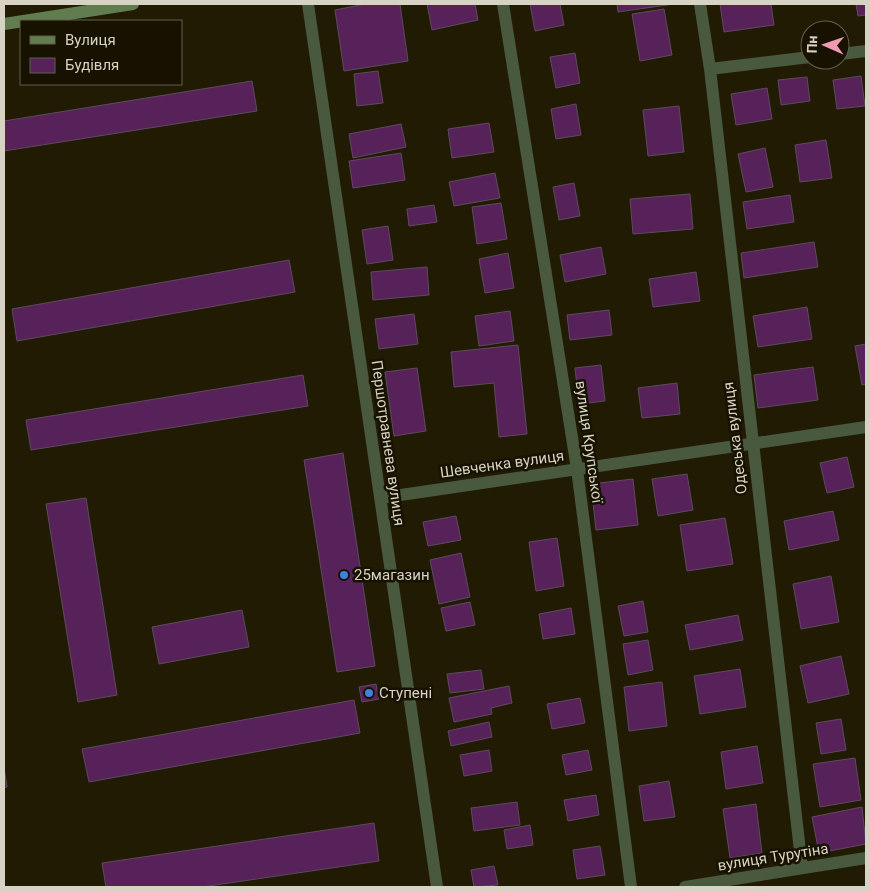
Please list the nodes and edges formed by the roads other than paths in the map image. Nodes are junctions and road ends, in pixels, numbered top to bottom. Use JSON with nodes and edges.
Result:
{"nodes":[{"id":1,"x":133,"y":4,"type":"edge"},
{"id":2,"x":308,"y":4,"type":"edge"},
{"id":3,"x":503,"y":4,"type":"edge"},
{"id":4,"x":700,"y":4,"type":"edge"},
{"id":5,"x":30,"y":20,"type":"edge"},
{"id":6,"x":20,"y":22,"type":"edge"},
{"id":7,"x":4,"y":24,"type":"edge"},
{"id":8,"x":866,"y":51,"type":"edge"},
{"id":9,"x":850,"y":53,"type":"edge"},
{"id":10,"x":800,"y":59,"type":"edge"},
{"id":11,"x":710,"y":69,"type":"junction"},
{"id":12,"x":866,"y":426,"type":"edge"},
{"id":13,"x":752,"y":443,"type":"junction"},
{"id":14,"x":577,"y":469,"type":"junction"},
{"id":15,"x":380,"y":498,"type":"junction"},
{"id":16,"x":866,"y":858,"type":"edge"},
{"id":17,"x":802,"y":868,"type":"junction"},
{"id":18,"x":437,"y":887,"type":"edge"},
{"id":19,"x":631,"y":887,"type":"edge"},
{"id":20,"x":685,"y":887,"type":"edge"}],
"edges":[{"from":1,"to":5,"type":"street"},
{"from":2,"to":15,"type":"street","name":"Першотравнева вулиця"},
{"from":3,"to":14,"type":"street","name":"вулиця Крупської"},
{"from":4,"to":11,"type":"street","name":"Одеська вулиця"},
{"from":6,"to":7,"type":"street"},
{"from":8,"to":9,"type":"street"},
{"from":10,"to":11,"type":"street"},
{"from":11,"to":13,"type":"street","name":"Одеська вулиця"},
{"from":12,"to":13,"type":"street","name":"Шевченка вулиця"},
{"from":13,"to":14,"type":"street","name":"Шевченка вулиця"},
{"from":13,"to":17,"type":"street","name":"Одеська вулиця"},
{"from":14,"to":15,"type":"street","name":"Шевченка вулиця"},
{"from":14,"to":19,"type":"street","name":"вулиця Крупської"},
{"from":15,"to":18,"type":"street","name":"Першотравнева вулиця"},
{"from":16,"to":17,"type":"street","name":"вулиця Турутіна"},
{"from":17,"to":20,"type":"street","name":"вулиця Турутіна"}]}
